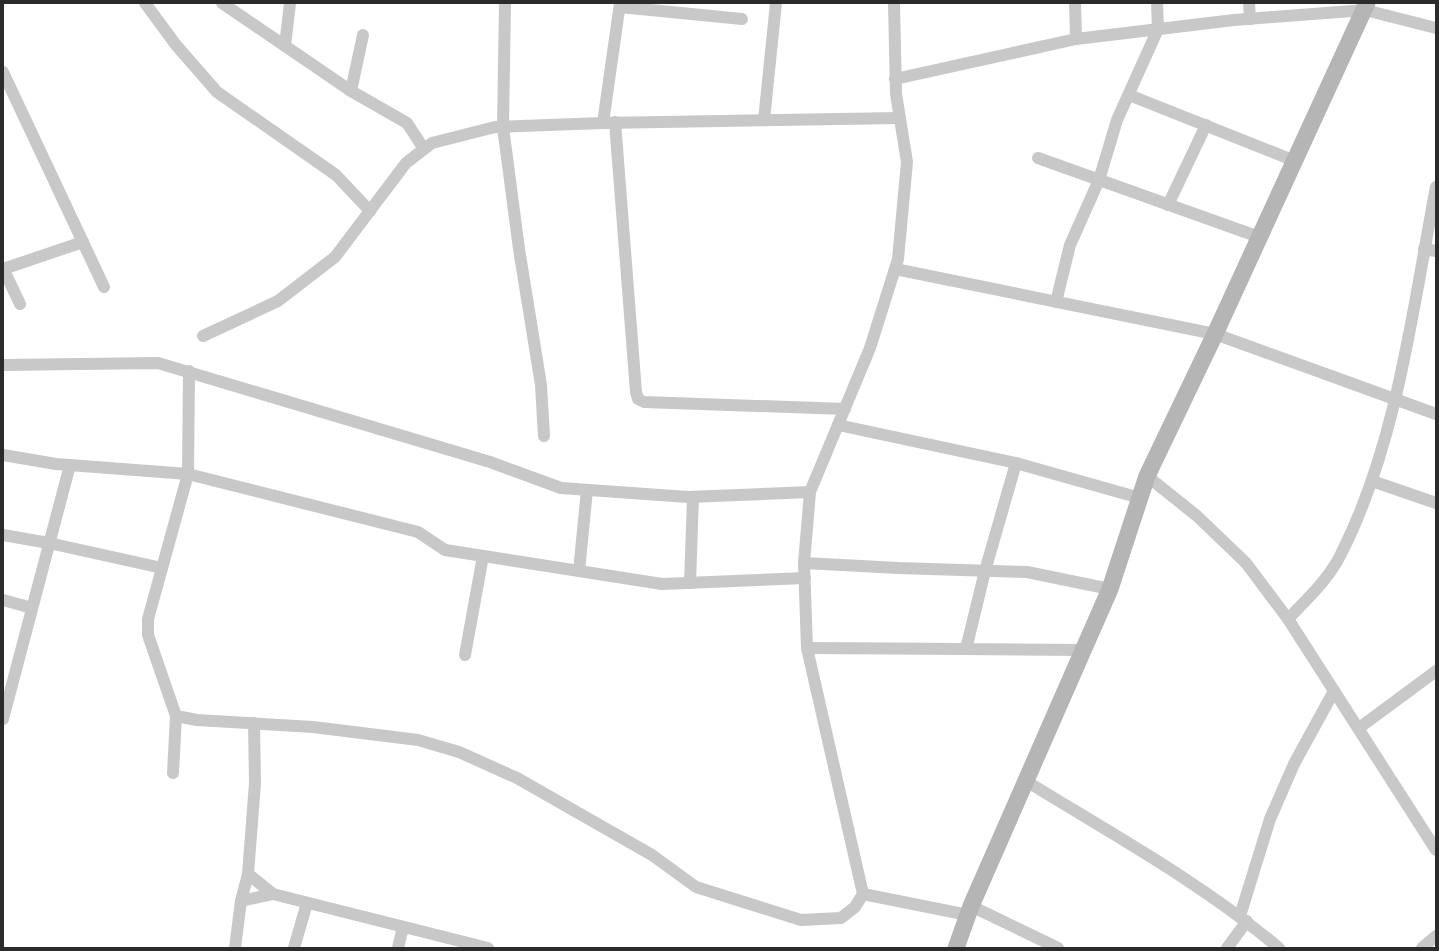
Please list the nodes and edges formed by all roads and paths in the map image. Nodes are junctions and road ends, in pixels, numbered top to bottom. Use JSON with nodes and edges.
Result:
{"nodes":[{"id":1,"x":145,"y":3,"type":"edge"},
{"id":2,"x":222,"y":3,"type":"edge"},
{"id":3,"x":290,"y":3,"type":"edge"},
{"id":4,"x":505,"y":3,"type":"edge"},
{"id":5,"x":776,"y":3,"type":"edge"},
{"id":6,"x":894,"y":3,"type":"edge"},
{"id":7,"x":1075,"y":3,"type":"edge"},
{"id":8,"x":1157,"y":3,"type":"edge"},
{"id":9,"x":1249,"y":3,"type":"edge"},
{"id":10,"x":620,"y":5,"type":"edge"},
{"id":11,"x":1366,"y":6,"type":"edge"},
{"id":12,"x":742,"y":19,"type":"dead end"},
{"id":13,"x":1250,"y":19,"type":"junction"},
{"id":14,"x":1436,"y":28,"type":"edge"},
{"id":15,"x":1158,"y":29,"type":"junction"},
{"id":16,"x":363,"y":35,"type":"dead end"},
{"id":17,"x":1076,"y":39,"type":"junction"},
{"id":18,"x":285,"y":46,"type":"junction"},
{"id":19,"x":3,"y":72,"type":"edge"},
{"id":20,"x":895,"y":79,"type":"junction"},
{"id":21,"x":350,"y":91,"type":"junction"},
{"id":22,"x":1129,"y":95,"type":"junction"},
{"id":23,"x":900,"y":118,"type":"junction"},
{"id":24,"x":764,"y":120,"type":"junction"},
{"id":25,"x":609,"y":123,"type":"junction"},
{"id":26,"x":1206,"y":125,"type":"junction"},
{"id":27,"x":503,"y":127,"type":"junction"},
{"id":28,"x":424,"y":149,"type":"junction"},
{"id":29,"x":1038,"y":158,"type":"dead end"},
{"id":30,"x":1295,"y":161,"type":"junction"},
{"id":31,"x":1099,"y":180,"type":"junction"},
{"id":32,"x":1436,"y":187,"type":"edge"},
{"id":33,"x":1168,"y":205,"type":"junction"},
{"id":34,"x":370,"y":211,"type":"junction"},
{"id":35,"x":1259,"y":237,"type":"junction"},
{"id":36,"x":84,"y":242,"type":"junction"},
{"id":37,"x":1430,"y":250,"type":"edge"},
{"id":38,"x":3,"y":268,"type":"edge"},
{"id":39,"x":895,"y":269,"type":"junction"},
{"id":40,"x":104,"y":287,"type":"dead end"},
{"id":41,"x":1056,"y":302,"type":"junction"},
{"id":42,"x":20,"y":304,"type":"dead end"},
{"id":43,"x":1215,"y":334,"type":"junction"},
{"id":44,"x":203,"y":336,"type":"dead end"},
{"id":45,"x":3,"y":365,"type":"edge"},
{"id":46,"x":189,"y":371,"type":"junction"},
{"id":47,"x":1395,"y":400,"type":"junction"},
{"id":48,"x":845,"y":409,"type":"junction"},
{"id":49,"x":1436,"y":414,"type":"edge"},
{"id":50,"x":838,"y":425,"type":"junction"},
{"id":51,"x":544,"y":436,"type":"dead end"},
{"id":52,"x":3,"y":455,"type":"edge"},
{"id":53,"x":1016,"y":463,"type":"junction"},
{"id":54,"x":70,"y":465,"type":"junction"},
{"id":55,"x":188,"y":474,"type":"junction"},
{"id":56,"x":1147,"y":476,"type":"junction"},
{"id":57,"x":1372,"y":481,"type":"junction"},
{"id":58,"x":587,"y":490,"type":"junction"},
{"id":59,"x":810,"y":492,"type":"junction"},
{"id":60,"x":693,"y":497,"type":"junction"},
{"id":61,"x":1140,"y":498,"type":"junction"},
{"id":62,"x":1436,"y":503,"type":"edge"},
{"id":63,"x":3,"y":535,"type":"edge"},
{"id":64,"x":49,"y":543,"type":"junction"},
{"id":65,"x":483,"y":556,"type":"junction"},
{"id":66,"x":804,"y":563,"type":"junction"},
{"id":67,"x":162,"y":568,"type":"junction"},
{"id":68,"x":579,"y":571,"type":"junction"},
{"id":69,"x":985,"y":571,"type":"junction"},
{"id":70,"x":804,"y":578,"type":"junction"},
{"id":71,"x":690,"y":583,"type":"junction"},
{"id":72,"x":1110,"y":589,"type":"junction"},
{"id":73,"x":3,"y":600,"type":"edge"},
{"id":74,"x":32,"y":608,"type":"junction"},
{"id":75,"x":1288,"y":619,"type":"junction"},
{"id":76,"x":807,"y":648,"type":"junction"},
{"id":77,"x":966,"y":649,"type":"junction"},
{"id":78,"x":1084,"y":650,"type":"junction"},
{"id":79,"x":466,"y":655,"type":"dead end"},
{"id":80,"x":1436,"y":671,"type":"edge"},
{"id":81,"x":1334,"y":691,"type":"junction"},
{"id":82,"x":176,"y":716,"type":"junction"},
{"id":83,"x":3,"y":719,"type":"edge"},
{"id":84,"x":254,"y":723,"type":"junction"},
{"id":85,"x":1359,"y":728,"type":"junction"},
{"id":86,"x":172,"y":773,"type":"dead end"},
{"id":87,"x":1026,"y":780,"type":"junction"},
{"id":88,"x":1436,"y":850,"type":"edge"},
{"id":89,"x":248,"y":874,"type":"junction"},
{"id":90,"x":273,"y":894,"type":"junction"},
{"id":91,"x":863,"y":894,"type":"junction"},
{"id":92,"x":241,"y":901,"type":"junction"},
{"id":93,"x":307,"y":903,"type":"junction"},
{"id":94,"x":969,"y":910,"type":"junction"},
{"id":95,"x":1244,"y":919,"type":"junction"},
{"id":96,"x":403,"y":927,"type":"junction"},
{"id":97,"x":1436,"y":936,"type":"edge"},
{"id":98,"x":235,"y":948,"type":"edge"},
{"id":99,"x":294,"y":948,"type":"edge"},
{"id":100,"x":398,"y":948,"type":"edge"},
{"id":101,"x":488,"y":948,"type":"edge"},
{"id":102,"x":956,"y":948,"type":"edge"},
{"id":103,"x":1058,"y":948,"type":"edge"},
{"id":104,"x":1227,"y":948,"type":"edge"},
{"id":105,"x":1279,"y":948,"type":"edge"},
{"id":106,"x":1422,"y":948,"type":"edge"}],
"edges":[{"from":1,"to":34,"type":"street"},
{"from":2,"to":18,"type":"street"},
{"from":3,"to":18,"type":"street"},
{"from":4,"to":27,"type":"street"},
{"from":5,"to":24,"type":"street"},
{"from":6,"to":20,"type":"street"},
{"from":7,"to":17,"type":"street"},
{"from":8,"to":15,"type":"street"},
{"from":9,"to":13,"type":"street"},
{"from":10,"to":12,"type":"street"},
{"from":10,"to":25,"type":"street"},
{"from":11,"to":13,"type":"street"},
{"from":11,"to":14,"type":"street"},
{"from":11,"to":30,"type":"street"},
{"from":13,"to":15,"type":"street"},
{"from":15,"to":17,"type":"street"},
{"from":15,"to":22,"type":"street"},
{"from":16,"to":21,"type":"street"},
{"from":17,"to":20,"type":"street"},
{"from":18,"to":21,"type":"street"},
{"from":19,"to":36,"type":"street"},
{"from":20,"to":23,"type":"street"},
{"from":21,"to":28,"type":"street"},
{"from":22,"to":26,"type":"street"},
{"from":22,"to":31,"type":"street"},
{"from":23,"to":24,"type":"street"},
{"from":23,"to":39,"type":"street"},
{"from":24,"to":25,"type":"street"},
{"from":25,"to":27,"type":"street"},
{"from":25,"to":48,"type":"street"},
{"from":26,"to":30,"type":"street"},
{"from":26,"to":33,"type":"street"},
{"from":27,"to":28,"type":"street"},
{"from":27,"to":51,"type":"street"},
{"from":28,"to":34,"type":"street"},
{"from":29,"to":31,"type":"street"},
{"from":30,"to":35,"type":"street"},
{"from":31,"to":33,"type":"street"},
{"from":31,"to":41,"type":"street"},
{"from":32,"to":37,"type":"street"},
{"from":33,"to":35,"type":"street"},
{"from":34,"to":44,"type":"street"},
{"from":35,"to":43,"type":"street"},
{"from":36,"to":38,"type":"street"},
{"from":36,"to":40,"type":"street"},
{"from":37,"to":47,"type":"street"},
{"from":38,"to":42,"type":"street"},
{"from":39,"to":41,"type":"street"},
{"from":39,"to":48,"type":"street"},
{"from":41,"to":43,"type":"street"},
{"from":43,"to":47,"type":"street"},
{"from":43,"to":56,"type":"street"},
{"from":45,"to":46,"type":"street"},
{"from":46,"to":55,"type":"street"},
{"from":46,"to":58,"type":"street"},
{"from":47,"to":49,"type":"street"},
{"from":47,"to":57,"type":"street"},
{"from":48,"to":50,"type":"street"},
{"from":50,"to":53,"type":"street"},
{"from":50,"to":59,"type":"street"},
{"from":52,"to":54,"type":"street"},
{"from":53,"to":61,"type":"street"},
{"from":53,"to":69,"type":"street"},
{"from":54,"to":55,"type":"street"},
{"from":54,"to":64,"type":"street"},
{"from":55,"to":65,"type":"street"},
{"from":55,"to":67,"type":"street"},
{"from":56,"to":61,"type":"street"},
{"from":56,"to":75,"type":"street"},
{"from":57,"to":62,"type":"street"},
{"from":57,"to":75,"type":"street"},
{"from":58,"to":60,"type":"street"},
{"from":58,"to":68,"type":"street"},
{"from":59,"to":60,"type":"street"},
{"from":59,"to":66,"type":"street"},
{"from":60,"to":71,"type":"street"},
{"from":61,"to":72,"type":"street"},
{"from":63,"to":64,"type":"street"},
{"from":64,"to":67,"type":"street"},
{"from":64,"to":74,"type":"street"},
{"from":65,"to":68,"type":"street"},
{"from":65,"to":79,"type":"street"},
{"from":66,"to":69,"type":"street"},
{"from":66,"to":70,"type":"street"},
{"from":67,"to":82,"type":"street"},
{"from":68,"to":71,"type":"street"},
{"from":69,"to":72,"type":"street"},
{"from":69,"to":77,"type":"street"},
{"from":70,"to":71,"type":"street"},
{"from":70,"to":76,"type":"street"},
{"from":72,"to":78,"type":"street"},
{"from":73,"to":74,"type":"street"},
{"from":74,"to":83,"type":"street"},
{"from":75,"to":81,"type":"street"},
{"from":76,"to":77,"type":"street"},
{"from":76,"to":91,"type":"street"},
{"from":77,"to":78,"type":"street"},
{"from":78,"to":87,"type":"street"},
{"from":80,"to":85,"type":"street"},
{"from":81,"to":85,"type":"street"},
{"from":81,"to":95,"type":"street"},
{"from":82,"to":84,"type":"street"},
{"from":82,"to":86,"type":"street"},
{"from":84,"to":89,"type":"street"},
{"from":84,"to":91,"type":"street"},
{"from":85,"to":88,"type":"street"},
{"from":87,"to":94,"type":"street"},
{"from":87,"to":95,"type":"street"},
{"from":89,"to":90,"type":"street"},
{"from":89,"to":92,"type":"street"},
{"from":90,"to":92,"type":"street"},
{"from":90,"to":93,"type":"street"},
{"from":91,"to":94,"type":"street"},
{"from":92,"to":98,"type":"street"},
{"from":93,"to":96,"type":"street"},
{"from":93,"to":99,"type":"street"},
{"from":94,"to":102,"type":"street"},
{"from":94,"to":103,"type":"street"},
{"from":95,"to":104,"type":"street"},
{"from":95,"to":105,"type":"street"},
{"from":96,"to":100,"type":"street"},
{"from":96,"to":101,"type":"street"},
{"from":97,"to":106,"type":"street"}]}
